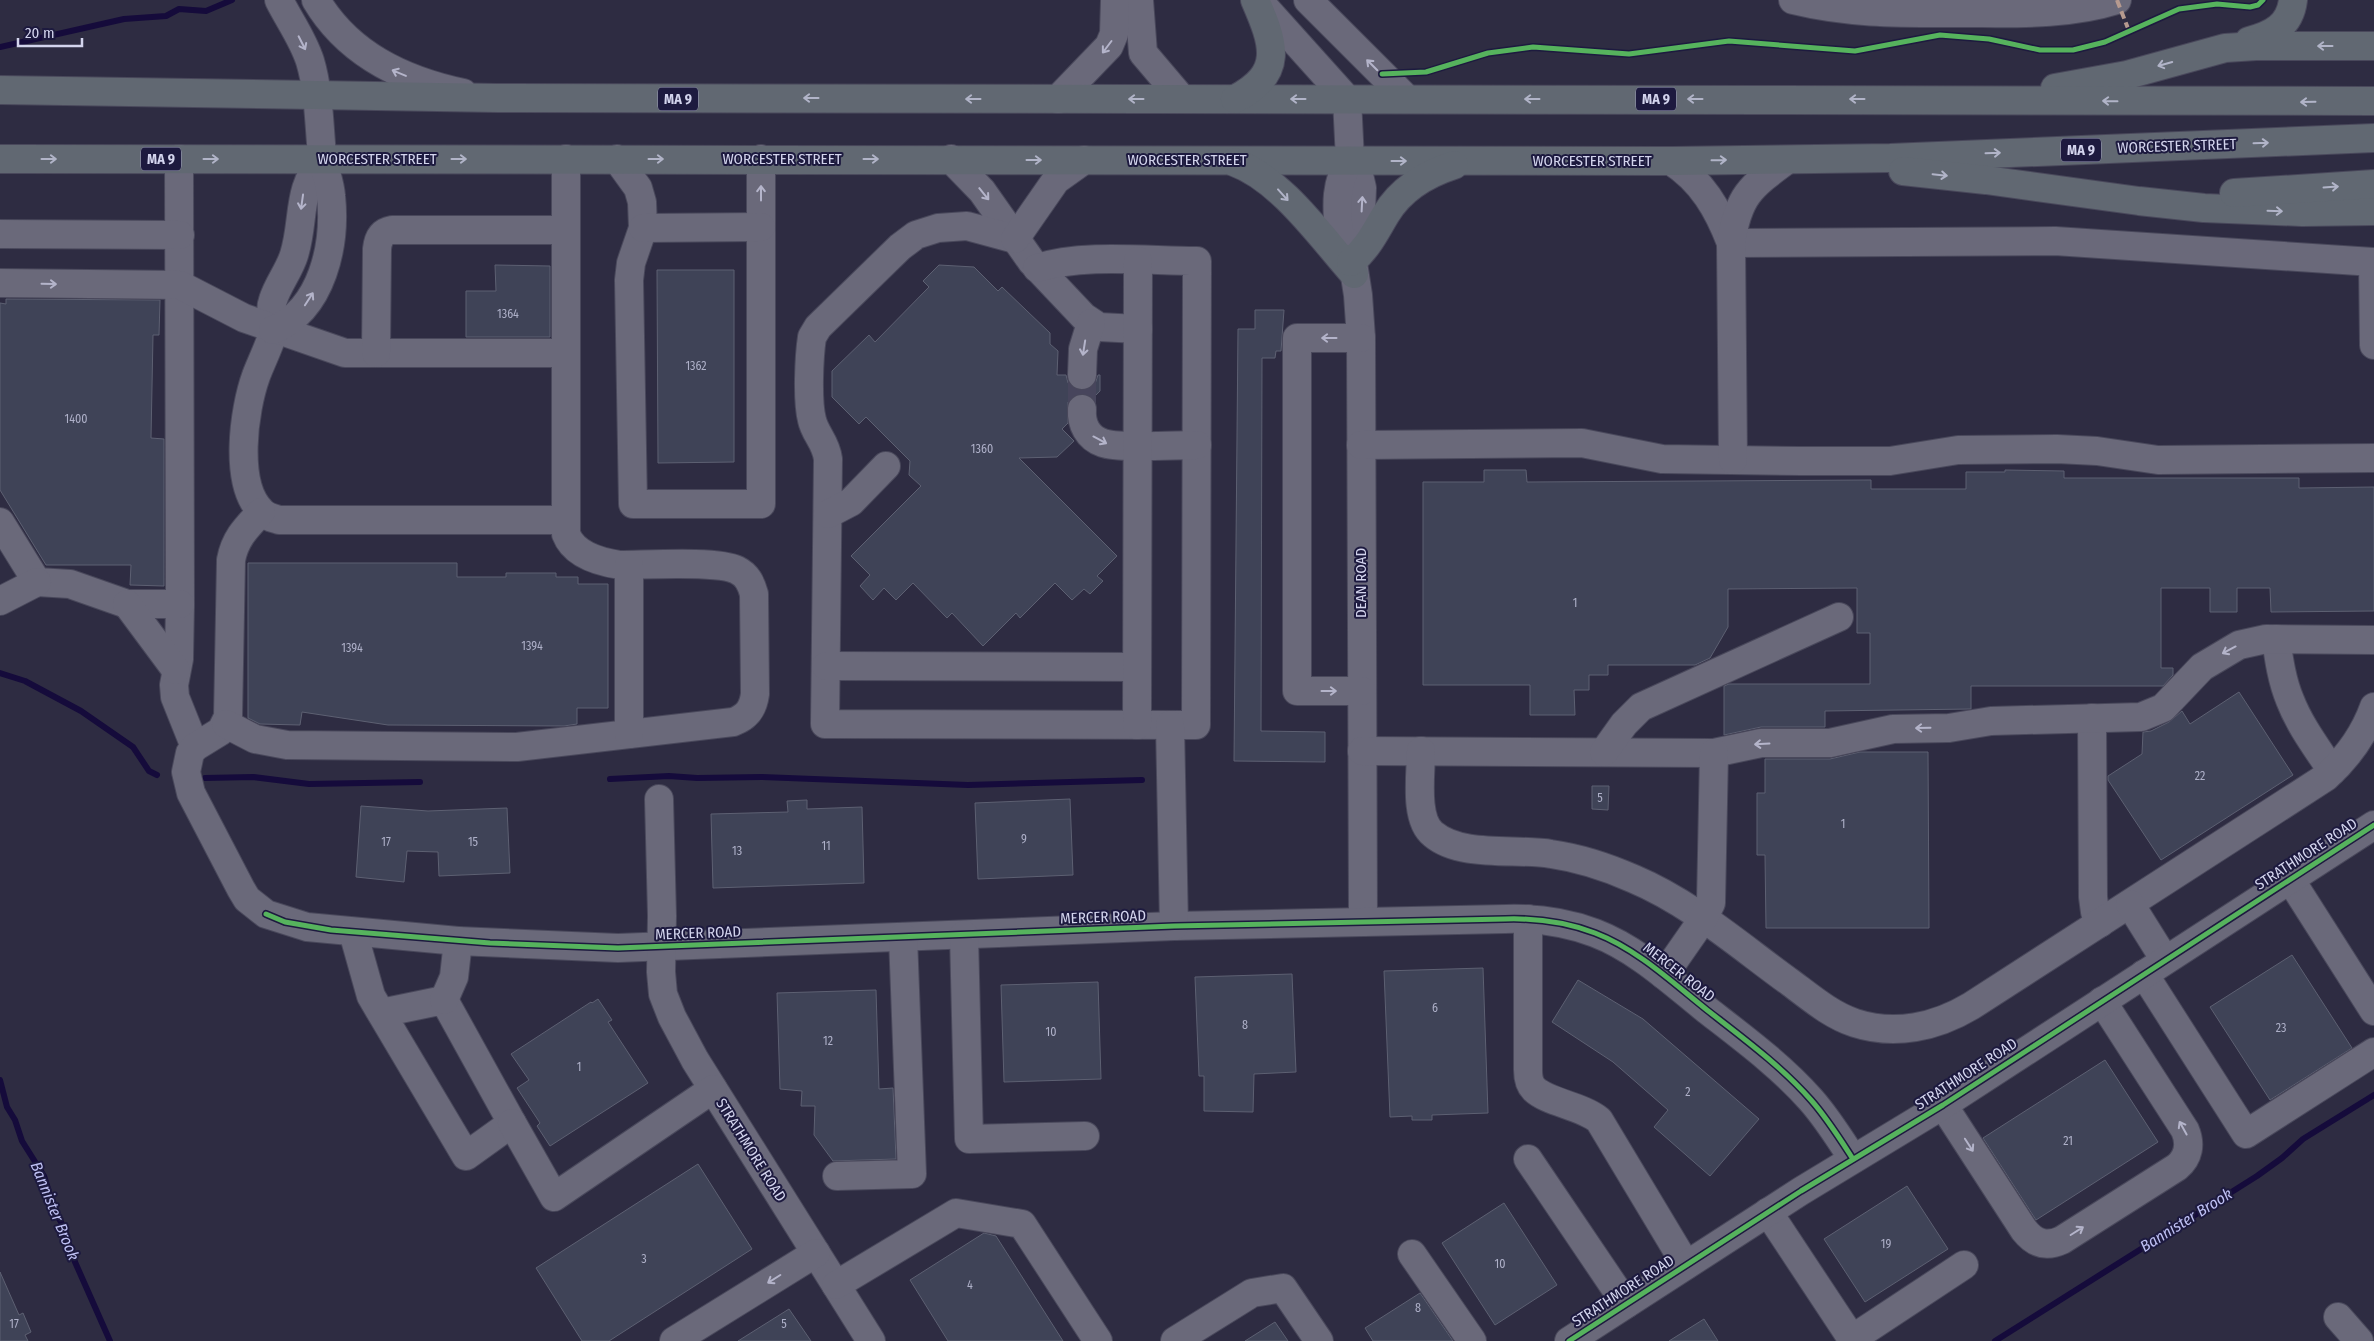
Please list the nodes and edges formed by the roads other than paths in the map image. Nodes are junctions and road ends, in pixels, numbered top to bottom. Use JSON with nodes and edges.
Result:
{"nodes":[{"id":1,"x":279,"y":0,"type":"edge"},
{"id":2,"x":316,"y":0,"type":"edge"},
{"id":3,"x":1115,"y":0,"type":"edge"},
{"id":4,"x":1140,"y":0,"type":"edge"},
{"id":5,"x":1257,"y":0,"type":"edge"},
{"id":6,"x":1308,"y":0,"type":"edge"},
{"id":7,"x":1793,"y":0,"type":"edge"},
{"id":8,"x":2117,"y":0,"type":"edge"},
{"id":9,"x":2293,"y":0,"type":"edge"},
{"id":10,"x":2054,"y":6,"type":"edge"},
{"id":11,"x":2374,"y":46,"type":"edge"},
{"id":12,"x":2214,"y":50,"type":"junction"},
{"id":13,"x":5,"y":90,"type":"edge"},
{"id":14,"x":316,"y":96,"type":"junction"},
{"id":15,"x":497,"y":98,"type":"junction"},
{"id":16,"x":1058,"y":99,"type":"junction"},
{"id":17,"x":1182,"y":99,"type":"junction"},
{"id":18,"x":1235,"y":99,"type":"junction"},
{"id":19,"x":1347,"y":99,"type":"junction"},
{"id":20,"x":1407,"y":99,"type":"junction"},
{"id":21,"x":1906,"y":99,"type":"junction"},
{"id":22,"x":2374,"y":102,"type":"edge"},
{"id":23,"x":2374,"y":138,"type":"edge"},
{"id":24,"x":0,"y":159,"type":"edge"},
{"id":25,"x":179,"y":159,"type":"junction"},
{"id":26,"x":323,"y":159,"type":"junction"},
{"id":27,"x":566,"y":159,"type":"junction"},
{"id":28,"x":617,"y":159,"type":"junction"},
{"id":29,"x":761,"y":159,"type":"junction"},
{"id":30,"x":950,"y":159,"type":"junction"},
{"id":31,"x":1084,"y":160,"type":"junction"},
{"id":32,"x":1228,"y":160,"type":"junction"},
{"id":33,"x":1350,"y":160,"type":"junction"},
{"id":34,"x":1787,"y":160,"type":"junction"},
{"id":35,"x":1474,"y":161,"type":"junction"},
{"id":36,"x":1671,"y":161,"type":"junction"},
{"id":37,"x":2374,"y":184,"type":"edge"},
{"id":38,"x":2055,"y":190,"type":"junction"},
{"id":39,"x":2374,"y":211,"type":"edge"},
{"id":40,"x":761,"y":227,"type":"junction"},
{"id":41,"x":643,"y":228,"type":"junction"},
{"id":42,"x":566,"y":230,"type":"junction"},
{"id":43,"x":0,"y":234,"type":"edge"},
{"id":44,"x":180,"y":235,"type":"junction"},
{"id":45,"x":1015,"y":239,"type":"junction"},
{"id":46,"x":1730,"y":243,"type":"junction"},
{"id":47,"x":1351,"y":260,"type":"junction"},
{"id":48,"x":1138,"y":261,"type":"junction"},
{"id":49,"x":1037,"y":268,"type":"junction"},
{"id":50,"x":0,"y":283,"type":"edge"},
{"id":51,"x":180,"y":285,"type":"junction"},
{"id":52,"x":1091,"y":323,"type":"junction"},
{"id":53,"x":2374,"y":328,"type":"edge"},
{"id":54,"x":1138,"y":329,"type":"junction"},
{"id":55,"x":274,"y":330,"type":"junction"},
{"id":56,"x":1361,"y":338,"type":"junction"},
{"id":57,"x":2374,"y":345,"type":"edge"},
{"id":58,"x":376,"y":353,"type":"junction"},
{"id":59,"x":566,"y":353,"type":"junction"},
{"id":60,"x":1082,"y":375,"type":"tunnel mouth"},
{"id":61,"x":1082,"y":409,"type":"tunnel mouth"},
{"id":62,"x":1138,"y":445,"type":"junction"},
{"id":63,"x":1361,"y":445,"type":"junction"},
{"id":64,"x":1197,"y":446,"type":"junction"},
{"id":65,"x":2374,"y":458,"type":"edge"},
{"id":66,"x":1733,"y":460,"type":"junction"},
{"id":67,"x":886,"y":466,"type":"dead end"},
{"id":68,"x":261,"y":512,"type":"junction"},
{"id":69,"x":828,"y":514,"type":"junction"},
{"id":70,"x":566,"y":520,"type":"junction"},
{"id":71,"x":0,"y":522,"type":"edge"},
{"id":72,"x":629,"y":565,"type":"junction"},
{"id":73,"x":37,"y":582,"type":"junction"},
{"id":74,"x":0,"y":601,"type":"edge"},
{"id":75,"x":127,"y":604,"type":"junction"},
{"id":76,"x":180,"y":604,"type":"junction"},
{"id":77,"x":1839,"y":617,"type":"dead end"},
{"id":78,"x":2276,"y":639,"type":"junction"},
{"id":79,"x":2374,"y":640,"type":"edge"},
{"id":80,"x":826,"y":666,"type":"junction"},
{"id":81,"x":1137,"y":667,"type":"junction"},
{"id":82,"x":176,"y":670,"type":"junction"},
{"id":83,"x":1362,"y":691,"type":"junction"},
{"id":84,"x":2374,"y":707,"type":"edge"},
{"id":85,"x":2092,"y":718,"type":"junction"},
{"id":86,"x":226,"y":724,"type":"junction"},
{"id":87,"x":1137,"y":725,"type":"junction"},
{"id":88,"x":1170,"y":725,"type":"junction"},
{"id":89,"x":629,"y":734,"type":"junction"},
{"id":90,"x":195,"y":747,"type":"junction"},
{"id":91,"x":1362,"y":751,"type":"junction"},
{"id":92,"x":1421,"y":751,"type":"junction"},
{"id":93,"x":1604,"y":752,"type":"junction"},
{"id":94,"x":1714,"y":753,"type":"junction"},
{"id":95,"x":2332,"y":771,"type":"junction"},
{"id":96,"x":659,"y":799,"type":"dead end"},
{"id":97,"x":2374,"y":824,"type":"edge"},
{"id":98,"x":2290,"y":879,"type":"junction"},
{"id":99,"x":2130,"y":904,"type":"junction"},
{"id":100,"x":1528,"y":919,"type":"junction"},
{"id":101,"x":1703,"y":919,"type":"junction"},
{"id":102,"x":1363,"y":922,"type":"junction"},
{"id":103,"x":2100,"y":922,"type":"junction"},
{"id":104,"x":1174,"y":926,"type":"junction"},
{"id":105,"x":353,"y":932,"type":"junction"},
{"id":106,"x":964,"y":935,"type":"junction"},
{"id":107,"x":904,"y":937,"type":"junction"},
{"id":108,"x":458,"y":941,"type":"junction"},
{"id":109,"x":662,"y":947,"type":"junction"},
{"id":110,"x":2154,"y":967,"type":"junction"},
{"id":111,"x":1664,"y":975,"type":"junction"},
{"id":112,"x":444,"y":1000,"type":"junction"},
{"id":113,"x":2102,"y":1001,"type":"junction"},
{"id":114,"x":2374,"y":1011,"type":"edge"},
{"id":115,"x":381,"y":1013,"type":"junction"},
{"id":116,"x":2374,"y":1052,"type":"edge"},
{"id":117,"x":713,"y":1089,"type":"junction"},
{"id":118,"x":1943,"y":1104,"type":"junction"},
{"id":119,"x":512,"y":1123,"type":"junction"},
{"id":120,"x":1085,"y":1136,"type":"dead end"},
{"id":121,"x":1528,"y":1159,"type":"dead end"},
{"id":122,"x":1853,"y":1159,"type":"junction"},
{"id":123,"x":837,"y":1176,"type":"dead end"},
{"id":124,"x":1768,"y":1212,"type":"junction"},
{"id":125,"x":816,"y":1253,"type":"junction"},
{"id":126,"x":1412,"y":1254,"type":"dead end"},
{"id":127,"x":1686,"y":1265,"type":"junction"},
{"id":128,"x":1964,"y":1265,"type":"dead end"},
{"id":129,"x":836,"y":1285,"type":"junction"},
{"id":130,"x":1626,"y":1304,"type":"junction"},
{"id":131,"x":2338,"y":1317,"type":"dead end"},
{"id":132,"x":674,"y":1341,"type":"edge"},
{"id":133,"x":871,"y":1341,"type":"edge"},
{"id":134,"x":1098,"y":1341,"type":"edge"},
{"id":135,"x":1174,"y":1341,"type":"edge"},
{"id":136,"x":1319,"y":1341,"type":"edge"},
{"id":137,"x":1472,"y":1341,"type":"edge"},
{"id":138,"x":1569,"y":1341,"type":"edge"},
{"id":139,"x":2358,"y":1341,"type":"edge"}],
"edges":[{"from":1,"to":14,"type":"street","one_way":true},
{"from":15,"to":2,"type":"street","one_way":true},
{"from":3,"to":16,"type":"street","one_way":true},
{"from":4,"to":17,"type":"street"},
{"from":5,"to":18,"type":"highway"},
{"from":5,"to":19,"type":"street"},
{"from":20,"to":6,"type":"street","one_way":true},
{"from":7,"to":10,"type":"street"},
{"from":8,"to":10,"type":"street"},
{"from":9,"to":12,"type":"highway"},
{"from":11,"to":12,"type":"highway","one_way":true},
{"from":12,"to":21,"type":"highway","one_way":true},
{"from":13,"to":14,"type":"highway","number":"MA 9"},
{"from":14,"to":15,"type":"highway","number":"MA 9"},
{"from":14,"to":26,"type":"street"},
{"from":16,"to":15,"type":"highway","number":"MA 9","one_way":true},
{"from":17,"to":16,"type":"highway","number":"MA 9","one_way":true},
{"from":17,"to":18,"type":"highway","number":"MA 9"},
{"from":19,"to":18,"type":"highway","number":"MA 9","one_way":true},
{"from":19,"to":20,"type":"highway","number":"MA 9"},
{"from":19,"to":33,"type":"street"},
{"from":21,"to":20,"type":"highway","number":"MA 9","one_way":true},
{"from":22,"to":21,"type":"highway","number":"MA 9","one_way":true},
{"from":34,"to":23,"type":"highway","name":"WORCESTER STREET","number":"MA 9","one_way":true},
{"from":24,"to":25,"type":"highway","name":"WORCESTER STREET","number":"MA 9","one_way":true},
{"from":25,"to":26,"type":"highway","name":"WORCESTER STREET","number":"MA 9","one_way":true},
{"from":25,"to":44,"type":"street"},
{"from":26,"to":27,"type":"highway","name":"WORCESTER STREET","number":"MA 9","one_way":true},
{"from":26,"to":55,"type":"street"},
{"from":27,"to":28,"type":"highway","name":"WORCESTER STREET","number":"MA 9"},
{"from":27,"to":42,"type":"street"},
{"from":28,"to":29,"type":"highway","name":"WORCESTER STREET","number":"MA 9","one_way":true},
{"from":28,"to":41,"type":"street"},
{"from":29,"to":30,"type":"highway","name":"WORCESTER STREET","number":"MA 9","one_way":true},
{"from":40,"to":29,"type":"street","one_way":true},
{"from":30,"to":31,"type":"highway","name":"WORCESTER STREET","number":"MA 9","one_way":true},
{"from":30,"to":45,"type":"street","one_way":true},
{"from":31,"to":32,"type":"highway","name":"WORCESTER STREET","number":"MA 9"},
{"from":31,"to":45,"type":"street"},
{"from":32,"to":33,"type":"highway","name":"WORCESTER STREET","number":"MA 9"},
{"from":32,"to":47,"type":"highway","one_way":true},
{"from":33,"to":35,"type":"highway","name":"WORCESTER STREET","number":"MA 9","one_way":true},
{"from":33,"to":47,"type":"street"},
{"from":36,"to":34,"type":"highway","name":"WORCESTER STREET","number":"MA 9","one_way":true},
{"from":34,"to":38,"type":"highway","one_way":true},
{"from":34,"to":46,"type":"street"},
{"from":35,"to":36,"type":"highway","name":"WORCESTER STREET","number":"MA 9"},
{"from":35,"to":47,"type":"highway"},
{"from":36,"to":46,"type":"street"},
{"from":38,"to":37,"type":"highway","one_way":true},
{"from":38,"to":39,"type":"highway","one_way":true},
{"from":40,"to":41,"type":"street"},
{"from":40,"to":41,"type":"street"},
{"from":42,"to":58,"type":"street"},
{"from":42,"to":59,"type":"street"},
{"from":43,"to":44,"type":"street"},
{"from":44,"to":51,"type":"street"},
{"from":45,"to":49,"type":"street"},
{"from":45,"to":69,"type":"street"},
{"from":46,"to":53,"type":"street"},
{"from":46,"to":66,"type":"street"},
{"from":47,"to":56,"type":"street","name":"DEAN ROAD"},
{"from":48,"to":49,"type":"street"},
{"from":48,"to":54,"type":"street"},
{"from":48,"to":64,"type":"street"},
{"from":49,"to":52,"type":"street"},
{"from":50,"to":51,"type":"street","one_way":true},
{"from":51,"to":55,"type":"street"},
{"from":51,"to":76,"type":"street"},
{"from":52,"to":54,"type":"street"},
{"from":52,"to":60,"type":"street","one_way":true},
{"from":53,"to":57,"type":"street"},
{"from":54,"to":62,"type":"street"},
{"from":55,"to":58,"type":"street"},
{"from":55,"to":68,"type":"street"},
{"from":56,"to":63,"type":"street","name":"DEAN ROAD"},
{"from":56,"to":83,"type":"street","one_way":true},
{"from":58,"to":59,"type":"street"},
{"from":59,"to":70,"type":"street"},
{"from":61,"to":62,"type":"street","one_way":true},
{"from":62,"to":64,"type":"street"},
{"from":62,"to":81,"type":"street"},
{"from":63,"to":66,"type":"street"},
{"from":63,"to":83,"type":"street","name":"DEAN ROAD"},
{"from":64,"to":88,"type":"street"},
{"from":65,"to":66,"type":"street"},
{"from":67,"to":69,"type":"street"},
{"from":68,"to":70,"type":"street"},
{"from":68,"to":86,"type":"street"},
{"from":69,"to":80,"type":"street"},
{"from":70,"to":72,"type":"street"},
{"from":71,"to":73,"type":"street"},
{"from":72,"to":89,"type":"street"},
{"from":72,"to":89,"type":"street"},
{"from":73,"to":74,"type":"street"},
{"from":73,"to":75,"type":"street"},
{"from":75,"to":76,"type":"street"},
{"from":75,"to":82,"type":"street"},
{"from":76,"to":82,"type":"street"},
{"from":77,"to":93,"type":"street"},
{"from":78,"to":79,"type":"street"},
{"from":78,"to":85,"type":"street","one_way":true},
{"from":78,"to":95,"type":"street"},
{"from":80,"to":81,"type":"street"},
{"from":80,"to":87,"type":"street"},
{"from":81,"to":87,"type":"street"},
{"from":82,"to":90,"type":"street"},
{"from":83,"to":91,"type":"street","name":"DEAN ROAD"},
{"from":84,"to":95,"type":"street"},
{"from":85,"to":94,"type":"street","one_way":true},
{"from":85,"to":103,"type":"street"},
{"from":86,"to":89,"type":"street"},
{"from":86,"to":90,"type":"street"},
{"from":87,"to":88,"type":"street"},
{"from":88,"to":104,"type":"street"},
{"from":90,"to":105,"type":"street","name":"MERCER ROAD"},
{"from":91,"to":92,"type":"street"},
{"from":91,"to":102,"type":"street","name":"DEAN ROAD"},
{"from":92,"to":93,"type":"street"},
{"from":92,"to":101,"type":"street"},
{"from":93,"to":94,"type":"street"},
{"from":94,"to":101,"type":"street"},
{"from":95,"to":99,"type":"street"},
{"from":96,"to":109,"type":"street","name":"STRATHMORE ROAD"},
{"from":97,"to":98,"type":"street","name":"STRATHMORE ROAD"},
{"from":98,"to":110,"type":"street","name":"STRATHMORE ROAD"},
{"from":98,"to":114,"type":"street"},
{"from":99,"to":103,"type":"street"},
{"from":99,"to":110,"type":"street"},
{"from":100,"to":102,"type":"street","name":"MERCER ROAD"},
{"from":100,"to":111,"type":"street","name":"MERCER ROAD"},
{"from":100,"to":127,"type":"street"},
{"from":101,"to":103,"type":"street"},
{"from":101,"to":111,"type":"street"},
{"from":102,"to":104,"type":"street","name":"MERCER ROAD"},
{"from":104,"to":106,"type":"street","name":"MERCER ROAD"},
{"from":105,"to":108,"type":"street","name":"MERCER ROAD"},
{"from":105,"to":115,"type":"street"},
{"from":106,"to":107,"type":"street","name":"MERCER ROAD"},
{"from":106,"to":120,"type":"street"},
{"from":107,"to":109,"type":"street","name":"MERCER ROAD"},
{"from":107,"to":123,"type":"street"},
{"from":108,"to":109,"type":"street","name":"MERCER ROAD"},
{"from":108,"to":112,"type":"street"},
{"from":109,"to":117,"type":"street","name":"STRATHMORE ROAD"},
{"from":110,"to":113,"type":"street","name":"STRATHMORE ROAD"},
{"from":110,"to":116,"type":"street"},
{"from":111,"to":122,"type":"street","name":"MERCER ROAD"},
{"from":112,"to":115,"type":"street"},
{"from":112,"to":119,"type":"street"},
{"from":113,"to":118,"type":"street","name":"STRATHMORE ROAD"},
{"from":118,"to":113,"type":"street","one_way":true},
{"from":115,"to":119,"type":"street"},
{"from":117,"to":119,"type":"street"},
{"from":117,"to":125,"type":"street","name":"STRATHMORE ROAD"},
{"from":118,"to":122,"type":"street","name":"STRATHMORE ROAD"},
{"from":121,"to":130,"type":"street"},
{"from":122,"to":124,"type":"street","name":"STRATHMORE ROAD"},
{"from":124,"to":127,"type":"street","name":"STRATHMORE ROAD"},
{"from":124,"to":128,"type":"street"},
{"from":125,"to":129,"type":"street","name":"STRATHMORE ROAD"},
{"from":125,"to":132,"type":"street","one_way":true},
{"from":126,"to":137,"type":"street"},
{"from":127,"to":130,"type":"street","name":"STRATHMORE ROAD"},
{"from":129,"to":133,"type":"street","name":"STRATHMORE ROAD"},
{"from":129,"to":134,"type":"street"},
{"from":130,"to":138,"type":"street","name":"STRATHMORE ROAD"},
{"from":131,"to":139,"type":"street"},
{"from":135,"to":136,"type":"street"}]}
